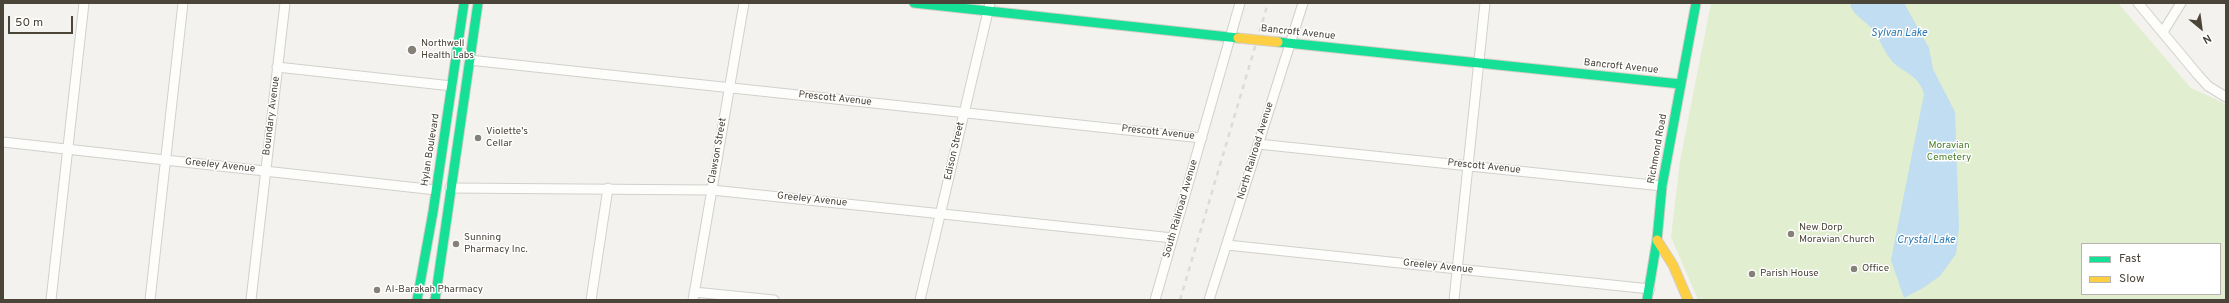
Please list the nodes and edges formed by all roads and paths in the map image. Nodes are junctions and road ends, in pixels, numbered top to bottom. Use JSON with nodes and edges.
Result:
{"nodes":[{"id":1,"x":84,"y":3,"type":"edge"},
{"id":2,"x":183,"y":3,"type":"edge"},
{"id":3,"x":285,"y":3,"type":"edge"},
{"id":4,"x":464,"y":3,"type":"edge"},
{"id":5,"x":478,"y":3,"type":"edge"},
{"id":6,"x":744,"y":3,"type":"edge"},
{"id":7,"x":914,"y":3,"type":"edge"},
{"id":8,"x":1240,"y":3,"type":"edge"},
{"id":9,"x":1302,"y":3,"type":"edge"},
{"id":10,"x":1485,"y":3,"type":"edge"},
{"id":11,"x":1696,"y":3,"type":"edge"},
{"id":12,"x":2138,"y":3,"type":"edge"},
{"id":13,"x":2181,"y":3,"type":"edge"},
{"id":14,"x":989,"y":7,"type":"edge"},
{"id":15,"x":2163,"y":32,"type":"junction"},
{"id":16,"x":1234,"y":38,"type":"junction"},
{"id":17,"x":1290,"y":43,"type":"junction"},
{"id":18,"x":469,"y":60,"type":"junction"},
{"id":19,"x":1478,"y":62,"type":"junction"},
{"id":20,"x":277,"y":67,"type":"junction"},
{"id":21,"x":1680,"y":84,"type":"junction"},
{"id":22,"x":452,"y":86,"type":"junction"},
{"id":23,"x":730,"y":88,"type":"junction"},
{"id":24,"x":2226,"y":97,"type":"edge"},
{"id":25,"x":964,"y":112,"type":"junction"},
{"id":26,"x":1202,"y":138,"type":"junction"},
{"id":27,"x":3,"y":142,"type":"edge"},
{"id":28,"x":1258,"y":144,"type":"junction"},
{"id":29,"x":68,"y":149,"type":"junction"},
{"id":30,"x":167,"y":161,"type":"junction"},
{"id":31,"x":1468,"y":166,"type":"junction"},
{"id":32,"x":265,"y":172,"type":"junction"},
{"id":33,"x":1662,"y":186,"type":"junction"},
{"id":34,"x":450,"y":188,"type":"junction"},
{"id":35,"x":608,"y":188,"type":"junction"},
{"id":36,"x":436,"y":190,"type":"junction"},
{"id":37,"x":712,"y":190,"type":"junction"},
{"id":38,"x":940,"y":214,"type":"junction"},
{"id":39,"x":1173,"y":238,"type":"junction"},
{"id":40,"x":1657,"y":240,"type":"junction"},
{"id":41,"x":1227,"y":244,"type":"junction"},
{"id":42,"x":1457,"y":268,"type":"junction"},
{"id":43,"x":1650,"y":289,"type":"junction"},
{"id":44,"x":693,"y":296,"type":"edge"},
{"id":45,"x":51,"y":300,"type":"edge"},
{"id":46,"x":150,"y":300,"type":"edge"},
{"id":47,"x":251,"y":300,"type":"edge"},
{"id":48,"x":417,"y":300,"type":"edge"},
{"id":49,"x":435,"y":300,"type":"edge"},
{"id":50,"x":591,"y":300,"type":"edge"},
{"id":51,"x":774,"y":300,"type":"edge"},
{"id":52,"x":920,"y":300,"type":"edge"},
{"id":53,"x":1155,"y":300,"type":"edge"},
{"id":54,"x":1209,"y":300,"type":"edge"},
{"id":55,"x":1454,"y":300,"type":"edge"},
{"id":56,"x":1647,"y":300,"type":"edge"},
{"id":57,"x":1688,"y":300,"type":"edge"}],
"edges":[{"from":1,"to":29,"type":"street"},
{"from":2,"to":30,"type":"street"},
{"from":3,"to":20,"type":"street","name":"Boundary Avenue"},
{"from":4,"to":22,"type":"main road","name":"Hylan Boulevard"},
{"from":5,"to":18,"type":"main road"},
{"from":6,"to":23,"type":"street","name":"Clawson Street"},
{"from":7,"to":14,"type":"main road","name":"Bancroft Avenue"},
{"from":8,"to":16,"type":"street","name":"South Railroad Avenue"},
{"from":9,"to":17,"type":"street","name":"North Railroad Avenue"},
{"from":10,"to":19,"type":"street"},
{"from":11,"to":21,"type":"main road","name":"Richmond Road"},
{"from":12,"to":15,"type":"street"},
{"from":13,"to":15,"type":"street"},
{"from":14,"to":16,"type":"main road","name":"Bancroft Avenue"},
{"from":14,"to":25,"type":"street","name":"Edison Street"},
{"from":15,"to":24,"type":"street"},
{"from":16,"to":17,"type":"main road","name":"Bancroft Avenue","bridge":true},
{"from":16,"to":26,"type":"street","name":"South Railroad Avenue"},
{"from":17,"to":19,"type":"main road","name":"Bancroft Avenue"},
{"from":17,"to":28,"type":"street","name":"North Railroad Avenue"},
{"from":18,"to":23,"type":"street","name":"Prescott Avenue"},
{"from":18,"to":34,"type":"main road"},
{"from":19,"to":21,"type":"main road","name":"Bancroft Avenue"},
{"from":19,"to":31,"type":"street"},
{"from":20,"to":22,"type":"street"},
{"from":20,"to":32,"type":"street","name":"Boundary Avenue"},
{"from":21,"to":33,"type":"main road","name":"Richmond Road"},
{"from":22,"to":36,"type":"main road","name":"Hylan Boulevard"},
{"from":23,"to":25,"type":"street","name":"Prescott Avenue"},
{"from":23,"to":37,"type":"street","name":"Clawson Street"},
{"from":25,"to":26,"type":"street","name":"Prescott Avenue"},
{"from":25,"to":38,"type":"street","name":"Edison Street"},
{"from":26,"to":39,"type":"street","name":"South Railroad Avenue"},
{"from":27,"to":29,"type":"street","name":"Greeley Avenue"},
{"from":28,"to":31,"type":"street","name":"Prescott Avenue"},
{"from":28,"to":41,"type":"street","name":"North Railroad Avenue"},
{"from":29,"to":30,"type":"street","name":"Greeley Avenue"},
{"from":29,"to":45,"type":"street"},
{"from":30,"to":32,"type":"street","name":"Greeley Avenue"},
{"from":30,"to":46,"type":"street"},
{"from":31,"to":33,"type":"street","name":"Prescott Avenue"},
{"from":31,"to":42,"type":"street"},
{"from":32,"to":36,"type":"street","name":"Greeley Avenue"},
{"from":32,"to":47,"type":"street","name":"Boundary Avenue"},
{"from":33,"to":40,"type":"main road","name":"Richmond Road"},
{"from":34,"to":35,"type":"street","name":"Greeley Avenue"},
{"from":34,"to":49,"type":"main road"},
{"from":35,"to":37,"type":"street","name":"Greeley Avenue"},
{"from":35,"to":50,"type":"street"},
{"from":36,"to":48,"type":"main road","name":"Hylan Boulevard"},
{"from":37,"to":38,"type":"street","name":"Greeley Avenue"},
{"from":37,"to":44,"type":"street","name":"Clawson Street"},
{"from":38,"to":39,"type":"street","name":"Greeley Avenue"},
{"from":38,"to":52,"type":"street","name":"Edison Street"},
{"from":39,"to":53,"type":"street","name":"South Railroad Avenue"},
{"from":40,"to":43,"type":"main road","name":"Richmond Road"},
{"from":40,"to":57,"type":"main road"},
{"from":41,"to":42,"type":"street","name":"Greeley Avenue"},
{"from":41,"to":54,"type":"street","name":"North Railroad Avenue"},
{"from":42,"to":43,"type":"street","name":"Greeley Avenue"},
{"from":42,"to":55,"type":"street"},
{"from":43,"to":56,"type":"main road","name":"Richmond Road"},
{"from":44,"to":51,"type":"street"}]}
